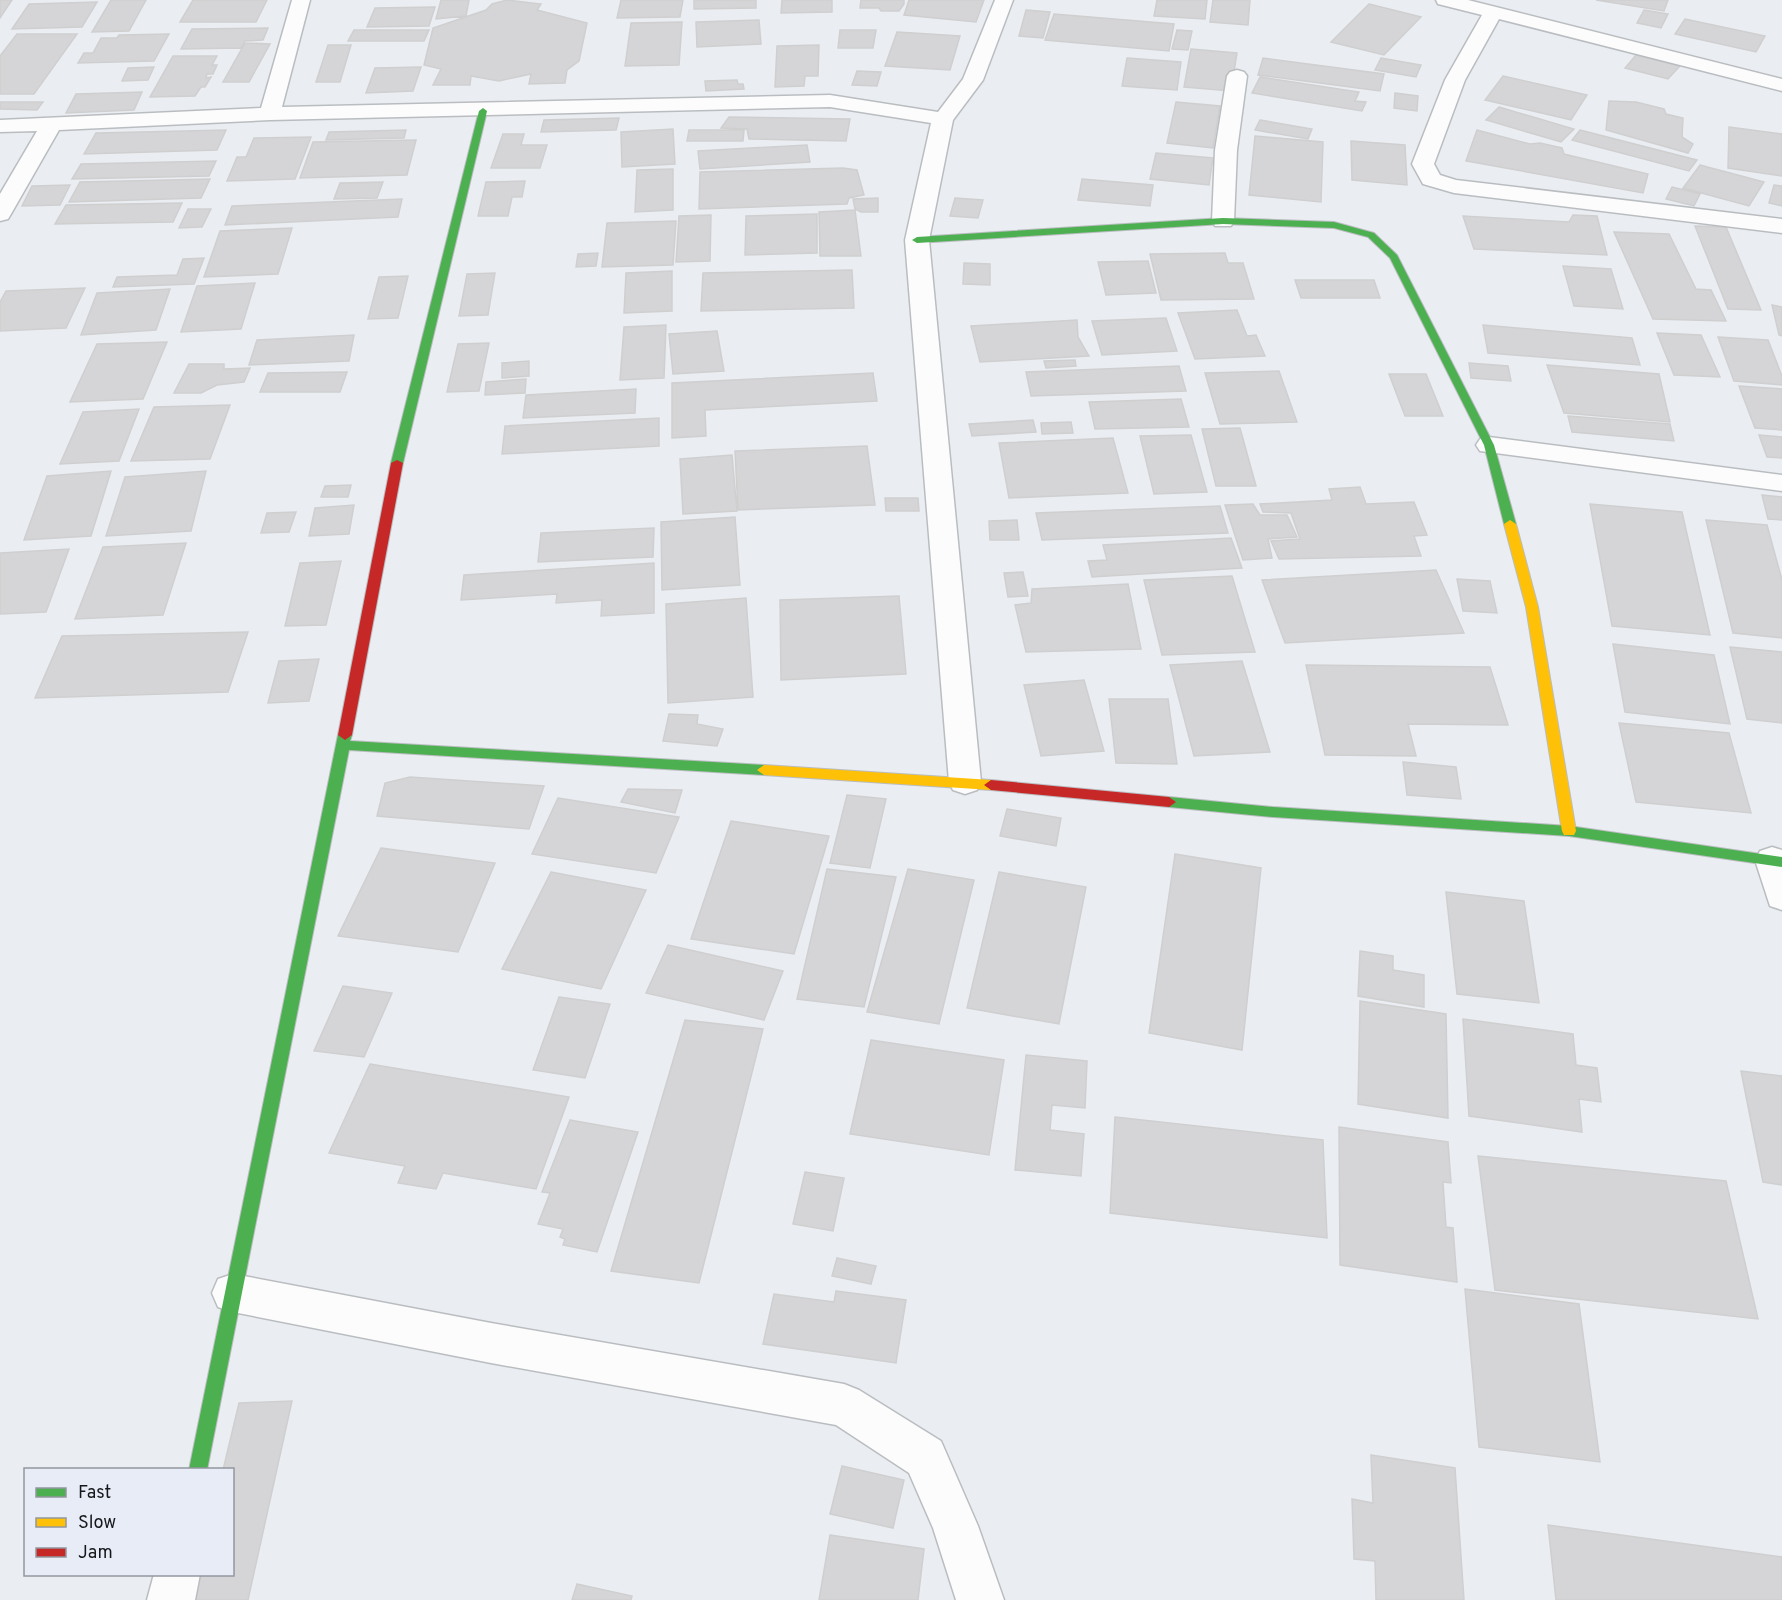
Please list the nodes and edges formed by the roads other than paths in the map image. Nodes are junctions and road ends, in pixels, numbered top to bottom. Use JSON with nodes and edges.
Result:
{"nodes":[{"id":1,"x":302,"y":0,"type":"edge"},
{"id":2,"x":1004,"y":0,"type":"edge"},
{"id":3,"x":1445,"y":0,"type":"edge"},
{"id":4,"x":1493,"y":12,"type":"junction"},
{"id":5,"x":1237,"y":76,"type":"dead end"},
{"id":6,"x":1782,"y":85,"type":"edge"},
{"id":7,"x":483,"y":111,"type":"junction"},
{"id":8,"x":270,"y":114,"type":"junction"},
{"id":9,"x":943,"y":119,"type":"junction"},
{"id":10,"x":51,"y":125,"type":"junction"},
{"id":11,"x":0,"y":126,"type":"edge"},
{"id":12,"x":0,"y":214,"type":"edge"},
{"id":13,"x":1222,"y":221,"type":"junction"},
{"id":14,"x":1782,"y":226,"type":"edge"},
{"id":15,"x":917,"y":240,"type":"junction"},
{"id":16,"x":1489,"y":445,"type":"junction"},
{"id":17,"x":1782,"y":483,"type":"edge"},
{"id":18,"x":343,"y":745,"type":"junction"},
{"id":19,"x":965,"y":782,"type":"junction"},
{"id":20,"x":1569,"y":831,"type":"junction"},
{"id":21,"x":1777,"y":861,"type":"edge"},
{"id":22,"x":1782,"y":897,"type":"edge"},
{"id":23,"x":233,"y":1293,"type":"junction"},
{"id":24,"x":198,"y":1468,"type":"edge"},
{"id":25,"x":177,"y":1576,"type":"edge"},
{"id":26,"x":171,"y":1600,"type":"edge"},
{"id":27,"x":980,"y":1600,"type":"edge"}],
"edges":[{"from":1,"to":8,"type":"street"},
{"from":2,"to":9,"type":"street"},
{"from":3,"to":4,"type":"street"},
{"from":4,"to":6,"type":"street"},
{"from":4,"to":14,"type":"street"},
{"from":5,"to":13,"type":"street"},
{"from":7,"to":8,"type":"street"},
{"from":7,"to":9,"type":"street"},
{"from":7,"to":18,"type":"street"},
{"from":8,"to":10,"type":"street"},
{"from":9,"to":15,"type":"street"},
{"from":10,"to":11,"type":"street"},
{"from":10,"to":12,"type":"street"},
{"from":13,"to":15,"type":"street"},
{"from":13,"to":16,"type":"street"},
{"from":15,"to":19,"type":"street"},
{"from":16,"to":17,"type":"street"},
{"from":16,"to":20,"type":"street"},
{"from":18,"to":19,"type":"street"},
{"from":18,"to":23,"type":"street"},
{"from":19,"to":20,"type":"street"},
{"from":20,"to":21,"type":"street"},
{"from":21,"to":22,"type":"street"},
{"from":23,"to":24,"type":"street"},
{"from":23,"to":27,"type":"street"},
{"from":25,"to":26,"type":"street"}]}
